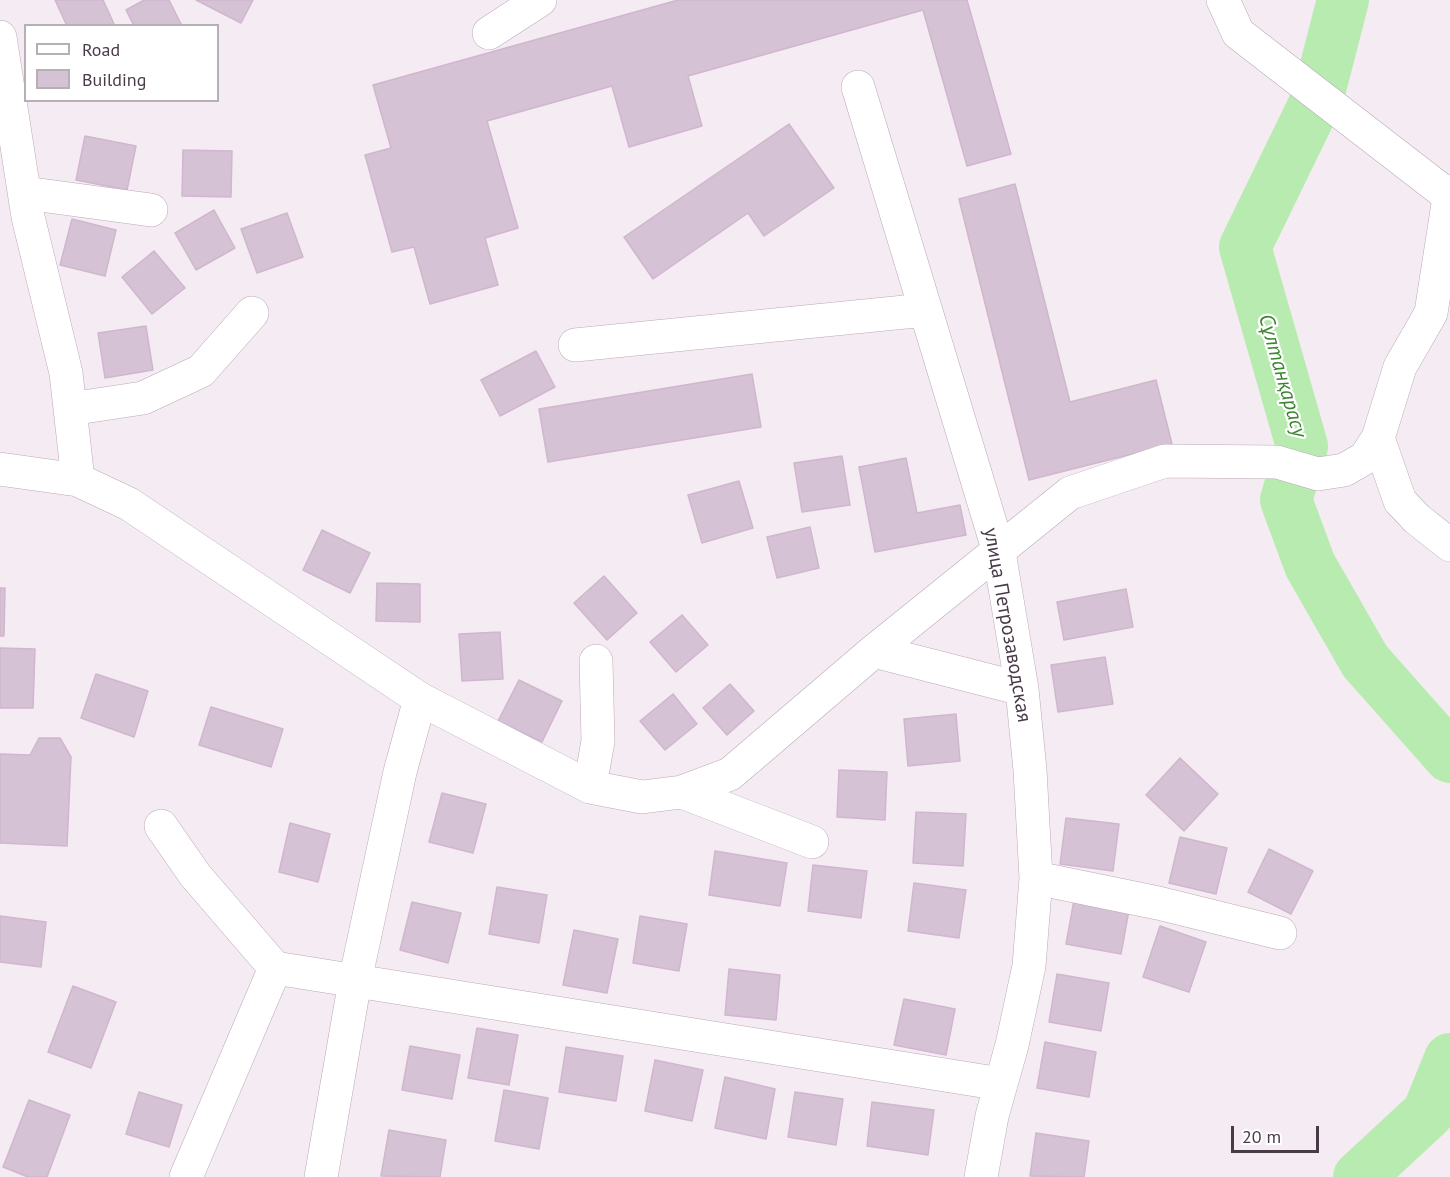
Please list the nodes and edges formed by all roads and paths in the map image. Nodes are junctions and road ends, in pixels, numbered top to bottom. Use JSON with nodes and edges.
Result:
{"nodes":[{"id":1,"x":540,"y":0,"type":"edge"},
{"id":2,"x":1222,"y":0,"type":"edge"},
{"id":3,"x":489,"y":33,"type":"dead end"},
{"id":4,"x":0,"y":37,"type":"edge"},
{"id":5,"x":858,"y":87,"type":"dead end"},
{"id":6,"x":24,"y":193,"type":"junction"},
{"id":7,"x":1450,"y":194,"type":"edge"},
{"id":8,"x":151,"y":210,"type":"dead end"},
{"id":9,"x":926,"y":310,"type":"junction"},
{"id":10,"x":252,"y":313,"type":"dead end"},
{"id":11,"x":575,"y":345,"type":"dead end"},
{"id":12,"x":70,"y":410,"type":"junction"},
{"id":13,"x":1378,"y":438,"type":"junction"},
{"id":14,"x":0,"y":469,"type":"edge"},
{"id":15,"x":78,"y":480,"type":"junction"},
{"id":16,"x":1450,"y":545,"type":"edge"},
{"id":17,"x":999,"y":552,"type":"junction"},
{"id":18,"x":873,"y":651,"type":"junction"},
{"id":19,"x":596,"y":660,"type":"dead end"},
{"id":20,"x":1022,"y":689,"type":"junction"},
{"id":21,"x":420,"y":699,"type":"junction"},
{"id":22,"x":590,"y":787,"type":"junction"},
{"id":23,"x":682,"y":792,"type":"junction"},
{"id":24,"x":161,"y":825,"type":"dead end"},
{"id":25,"x":812,"y":842,"type":"dead end"},
{"id":26,"x":1036,"y":878,"type":"junction"},
{"id":27,"x":1280,"y":933,"type":"dead end"},
{"id":28,"x":275,"y":968,"type":"junction"},
{"id":29,"x":356,"y":981,"type":"junction"},
{"id":30,"x":1001,"y":1084,"type":"junction"},
{"id":31,"x":186,"y":1177,"type":"edge"},
{"id":32,"x":321,"y":1177,"type":"edge"},
{"id":33,"x":981,"y":1177,"type":"edge"}],
"edges":[{"from":1,"to":3,"type":"street"},
{"from":2,"to":7,"type":"street"},
{"from":4,"to":6,"type":"street"},
{"from":5,"to":9,"type":"street","name":"улица Петрозаводская"},
{"from":6,"to":8,"type":"street"},
{"from":6,"to":12,"type":"street"},
{"from":7,"to":13,"type":"street"},
{"from":9,"to":11,"type":"street"},
{"from":9,"to":17,"type":"street","name":"улица Петрозаводская"},
{"from":10,"to":12,"type":"street"},
{"from":12,"to":15,"type":"street"},
{"from":13,"to":16,"type":"street"},
{"from":13,"to":17,"type":"street"},
{"from":14,"to":15,"type":"street"},
{"from":15,"to":21,"type":"street"},
{"from":17,"to":18,"type":"street"},
{"from":17,"to":20,"type":"street","name":"улица Петрозаводская"},
{"from":18,"to":20,"type":"street"},
{"from":18,"to":23,"type":"street"},
{"from":19,"to":22,"type":"street"},
{"from":20,"to":26,"type":"street","name":"улица Петрозаводская"},
{"from":21,"to":22,"type":"street"},
{"from":21,"to":29,"type":"street"},
{"from":22,"to":23,"type":"street"},
{"from":23,"to":25,"type":"street"},
{"from":24,"to":28,"type":"street"},
{"from":26,"to":27,"type":"street"},
{"from":26,"to":30,"type":"street","name":"улица Петрозаводская"},
{"from":28,"to":29,"type":"street"},
{"from":28,"to":31,"type":"street"},
{"from":29,"to":30,"type":"street"},
{"from":29,"to":32,"type":"street"},
{"from":30,"to":33,"type":"street","name":"улица Петрозаводская"}]}
